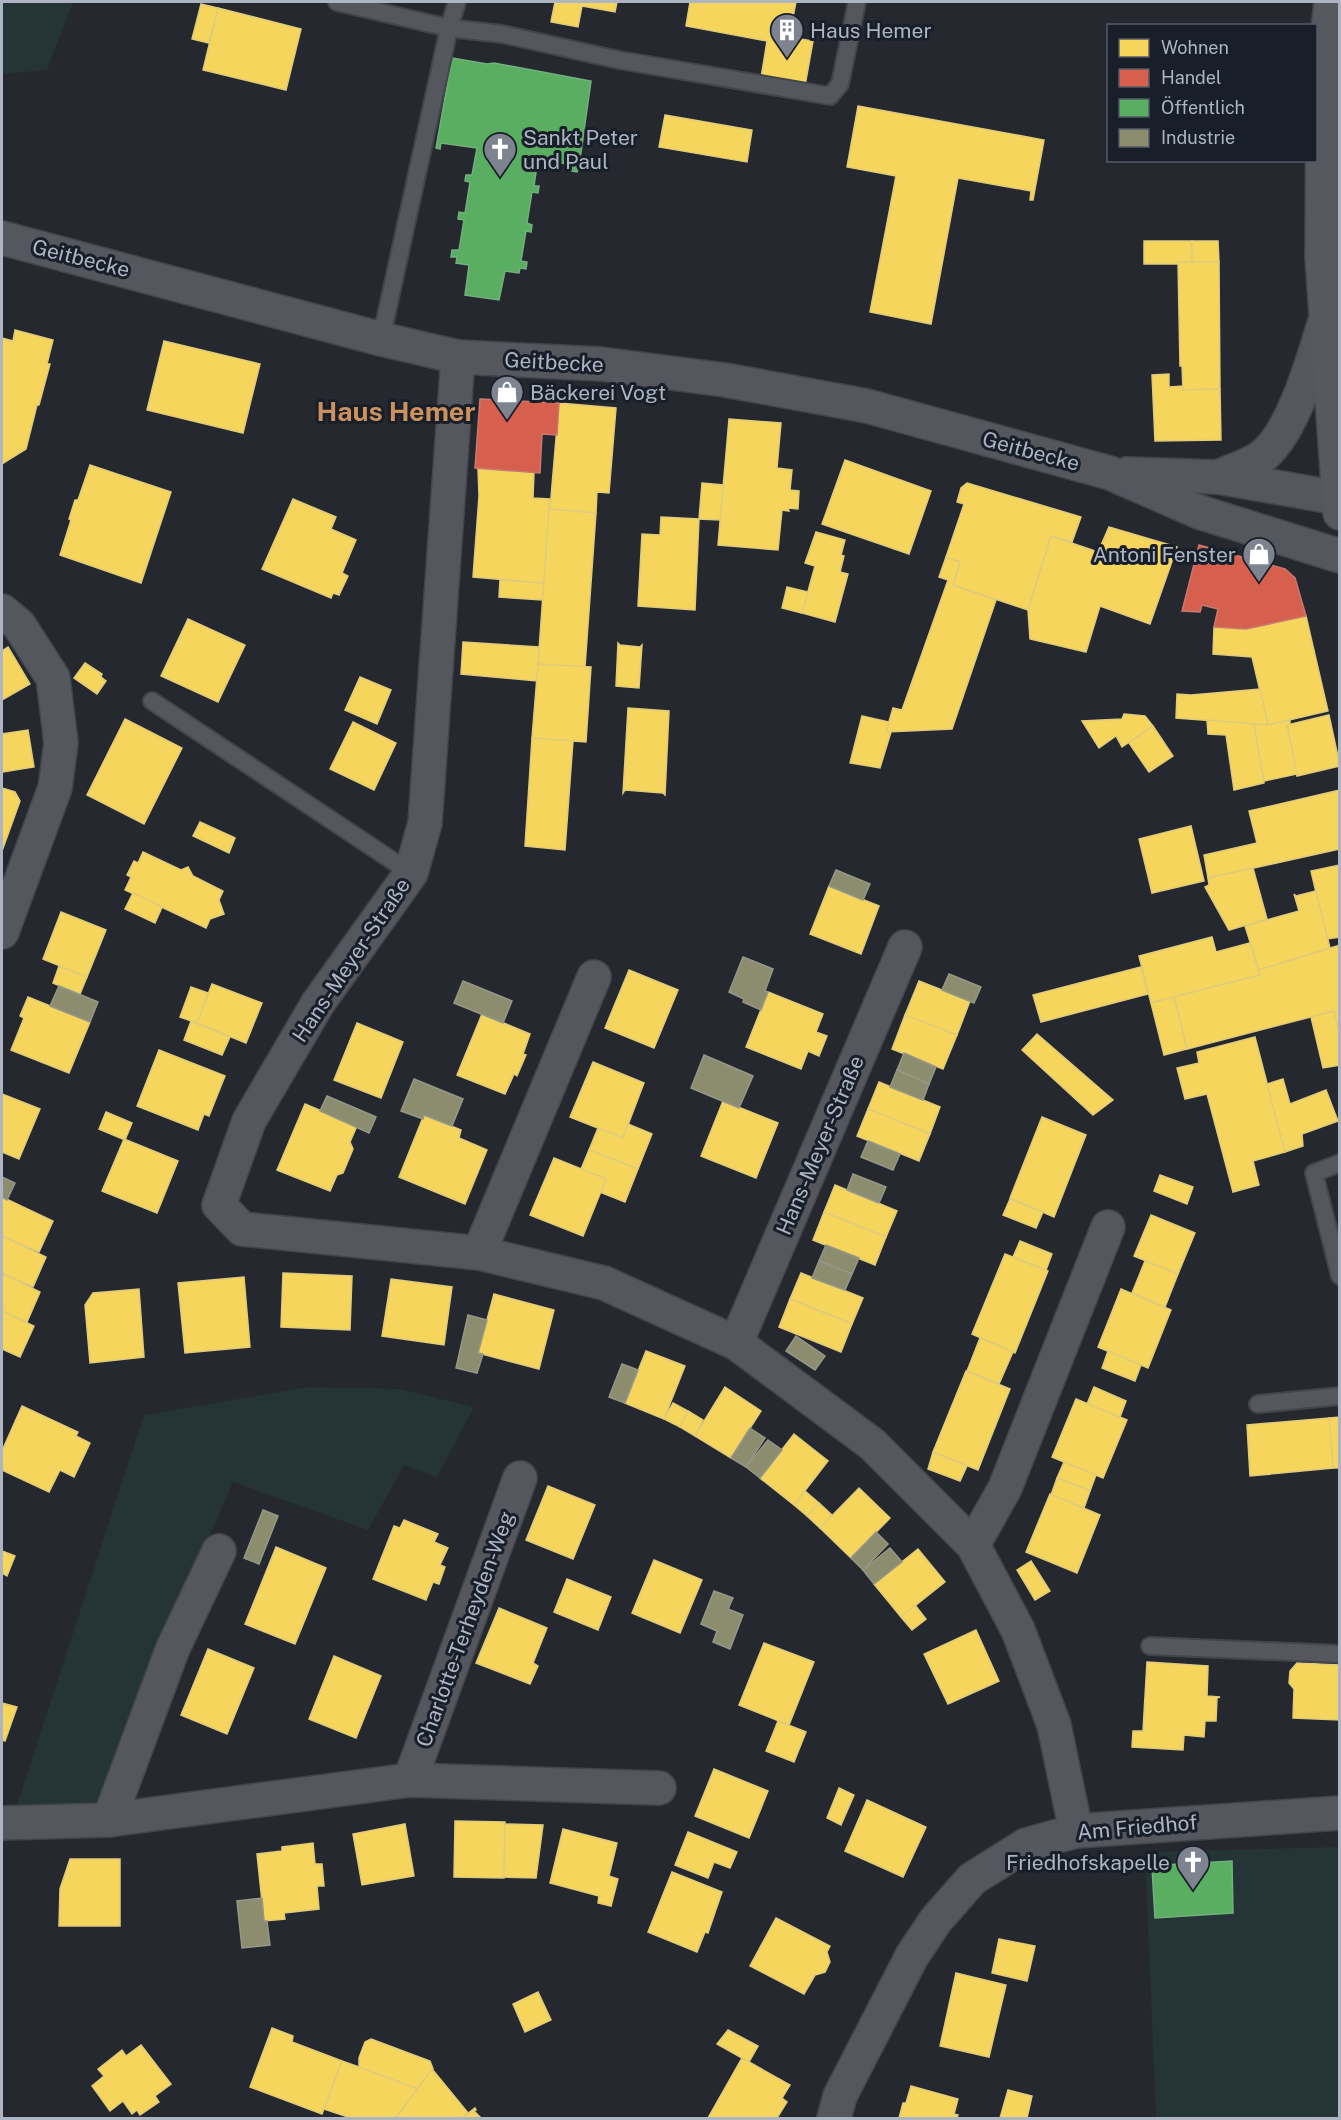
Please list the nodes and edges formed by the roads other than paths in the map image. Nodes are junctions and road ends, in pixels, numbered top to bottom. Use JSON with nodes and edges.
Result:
{"nodes":[{"id":1,"x":337,"y":2,"type":"edge"},
{"id":2,"x":457,"y":2,"type":"edge"},
{"id":3,"x":857,"y":2,"type":"edge"},
{"id":4,"x":1331,"y":2,"type":"edge"},
{"id":5,"x":449,"y":28,"type":"junction"},
{"id":6,"x":2,"y":238,"type":"edge"},
{"id":7,"x":1325,"y":321,"type":"junction"},
{"id":8,"x":381,"y":339,"type":"junction"},
{"id":9,"x":458,"y":357,"type":"junction"},
{"id":10,"x":1110,"y":473,"type":"junction"},
{"id":11,"x":1218,"y":477,"type":"junction"},
{"id":12,"x":1339,"y":506,"type":"edge"},
{"id":13,"x":1340,"y":556,"type":"edge"},
{"id":14,"x":2,"y":611,"type":"edge"},
{"id":15,"x":152,"y":701,"type":"dead end"},
{"id":16,"x":411,"y":873,"type":"junction"},
{"id":17,"x":2,"y":932,"type":"edge"},
{"id":18,"x":905,"y":947,"type":"dead end"},
{"id":19,"x":594,"y":977,"type":"dead end"},
{"id":20,"x":1340,"y":1163,"type":"edge"},
{"id":21,"x":1108,"y":1227,"type":"dead end"},
{"id":22,"x":479,"y":1253,"type":"junction"},
{"id":23,"x":1340,"y":1276,"type":"edge"},
{"id":24,"x":736,"y":1343,"type":"junction"},
{"id":25,"x":1340,"y":1396,"type":"edge"},
{"id":26,"x":1258,"y":1404,"type":"dead end"},
{"id":27,"x":520,"y":1478,"type":"dead end"},
{"id":28,"x":973,"y":1545,"type":"junction"},
{"id":29,"x":219,"y":1551,"type":"dead end"},
{"id":30,"x":1150,"y":1646,"type":"dead end"},
{"id":31,"x":1340,"y":1654,"type":"edge"},
{"id":32,"x":410,"y":1780,"type":"junction"},
{"id":33,"x":659,"y":1788,"type":"dead end"},
{"id":34,"x":1340,"y":1812,"type":"edge"},
{"id":35,"x":109,"y":1820,"type":"junction"},
{"id":36,"x":2,"y":1823,"type":"edge"},
{"id":37,"x":1076,"y":1831,"type":"junction"},
{"id":38,"x":834,"y":2118,"type":"edge"}],
"edges":[{"from":1,"to":5,"type":"lane"},
{"from":2,"to":5,"type":"lane"},
{"from":3,"to":5,"type":"lane"},
{"from":4,"to":7,"type":"main road"},
{"from":5,"to":8,"type":"lane"},
{"from":6,"to":8,"type":"street","name":"Geitbecke"},
{"from":7,"to":11,"type":"street"},
{"from":7,"to":12,"type":"main road"},
{"from":8,"to":9,"type":"street","name":"Geitbecke"},
{"from":9,"to":10,"type":"street","name":"Geitbecke"},
{"from":9,"to":16,"type":"street","name":"Hans-Meyer-Straße"},
{"from":10,"to":11,"type":"street","name":"Geitbecke"},
{"from":10,"to":13,"type":"street","name":"Geitbecke"},
{"from":11,"to":12,"type":"street","name":"Geitbecke"},
{"from":14,"to":17,"type":"street"},
{"from":15,"to":16,"type":"lane"},
{"from":16,"to":22,"type":"street","name":"Hans-Meyer-Straße"},
{"from":18,"to":24,"type":"street","name":"Hans-Meyer-Straße"},
{"from":19,"to":22,"type":"street"},
{"from":20,"to":23,"type":"lane"},
{"from":21,"to":28,"type":"street"},
{"from":22,"to":24,"type":"street","name":"Hans-Meyer-Straße"},
{"from":24,"to":28,"type":"street","name":"Hans-Meyer-Straße"},
{"from":25,"to":26,"type":"lane"},
{"from":27,"to":32,"type":"street","name":"Charlotte-Terheyden-Weg"},
{"from":28,"to":37,"type":"street","name":"Hans-Meyer-Straße"},
{"from":29,"to":35,"type":"street"},
{"from":30,"to":31,"type":"lane"},
{"from":32,"to":33,"type":"street","name":"Charlotte-Terheyden-Weg"},
{"from":32,"to":35,"type":"street","name":"Charlotte-Terheyden-Weg"},
{"from":34,"to":37,"type":"street","name":"Am Friedhof"},
{"from":35,"to":36,"type":"street","name":"Charlotte-Terheyden-Weg"},
{"from":37,"to":38,"type":"street","name":"Am Friedhof"}]}
